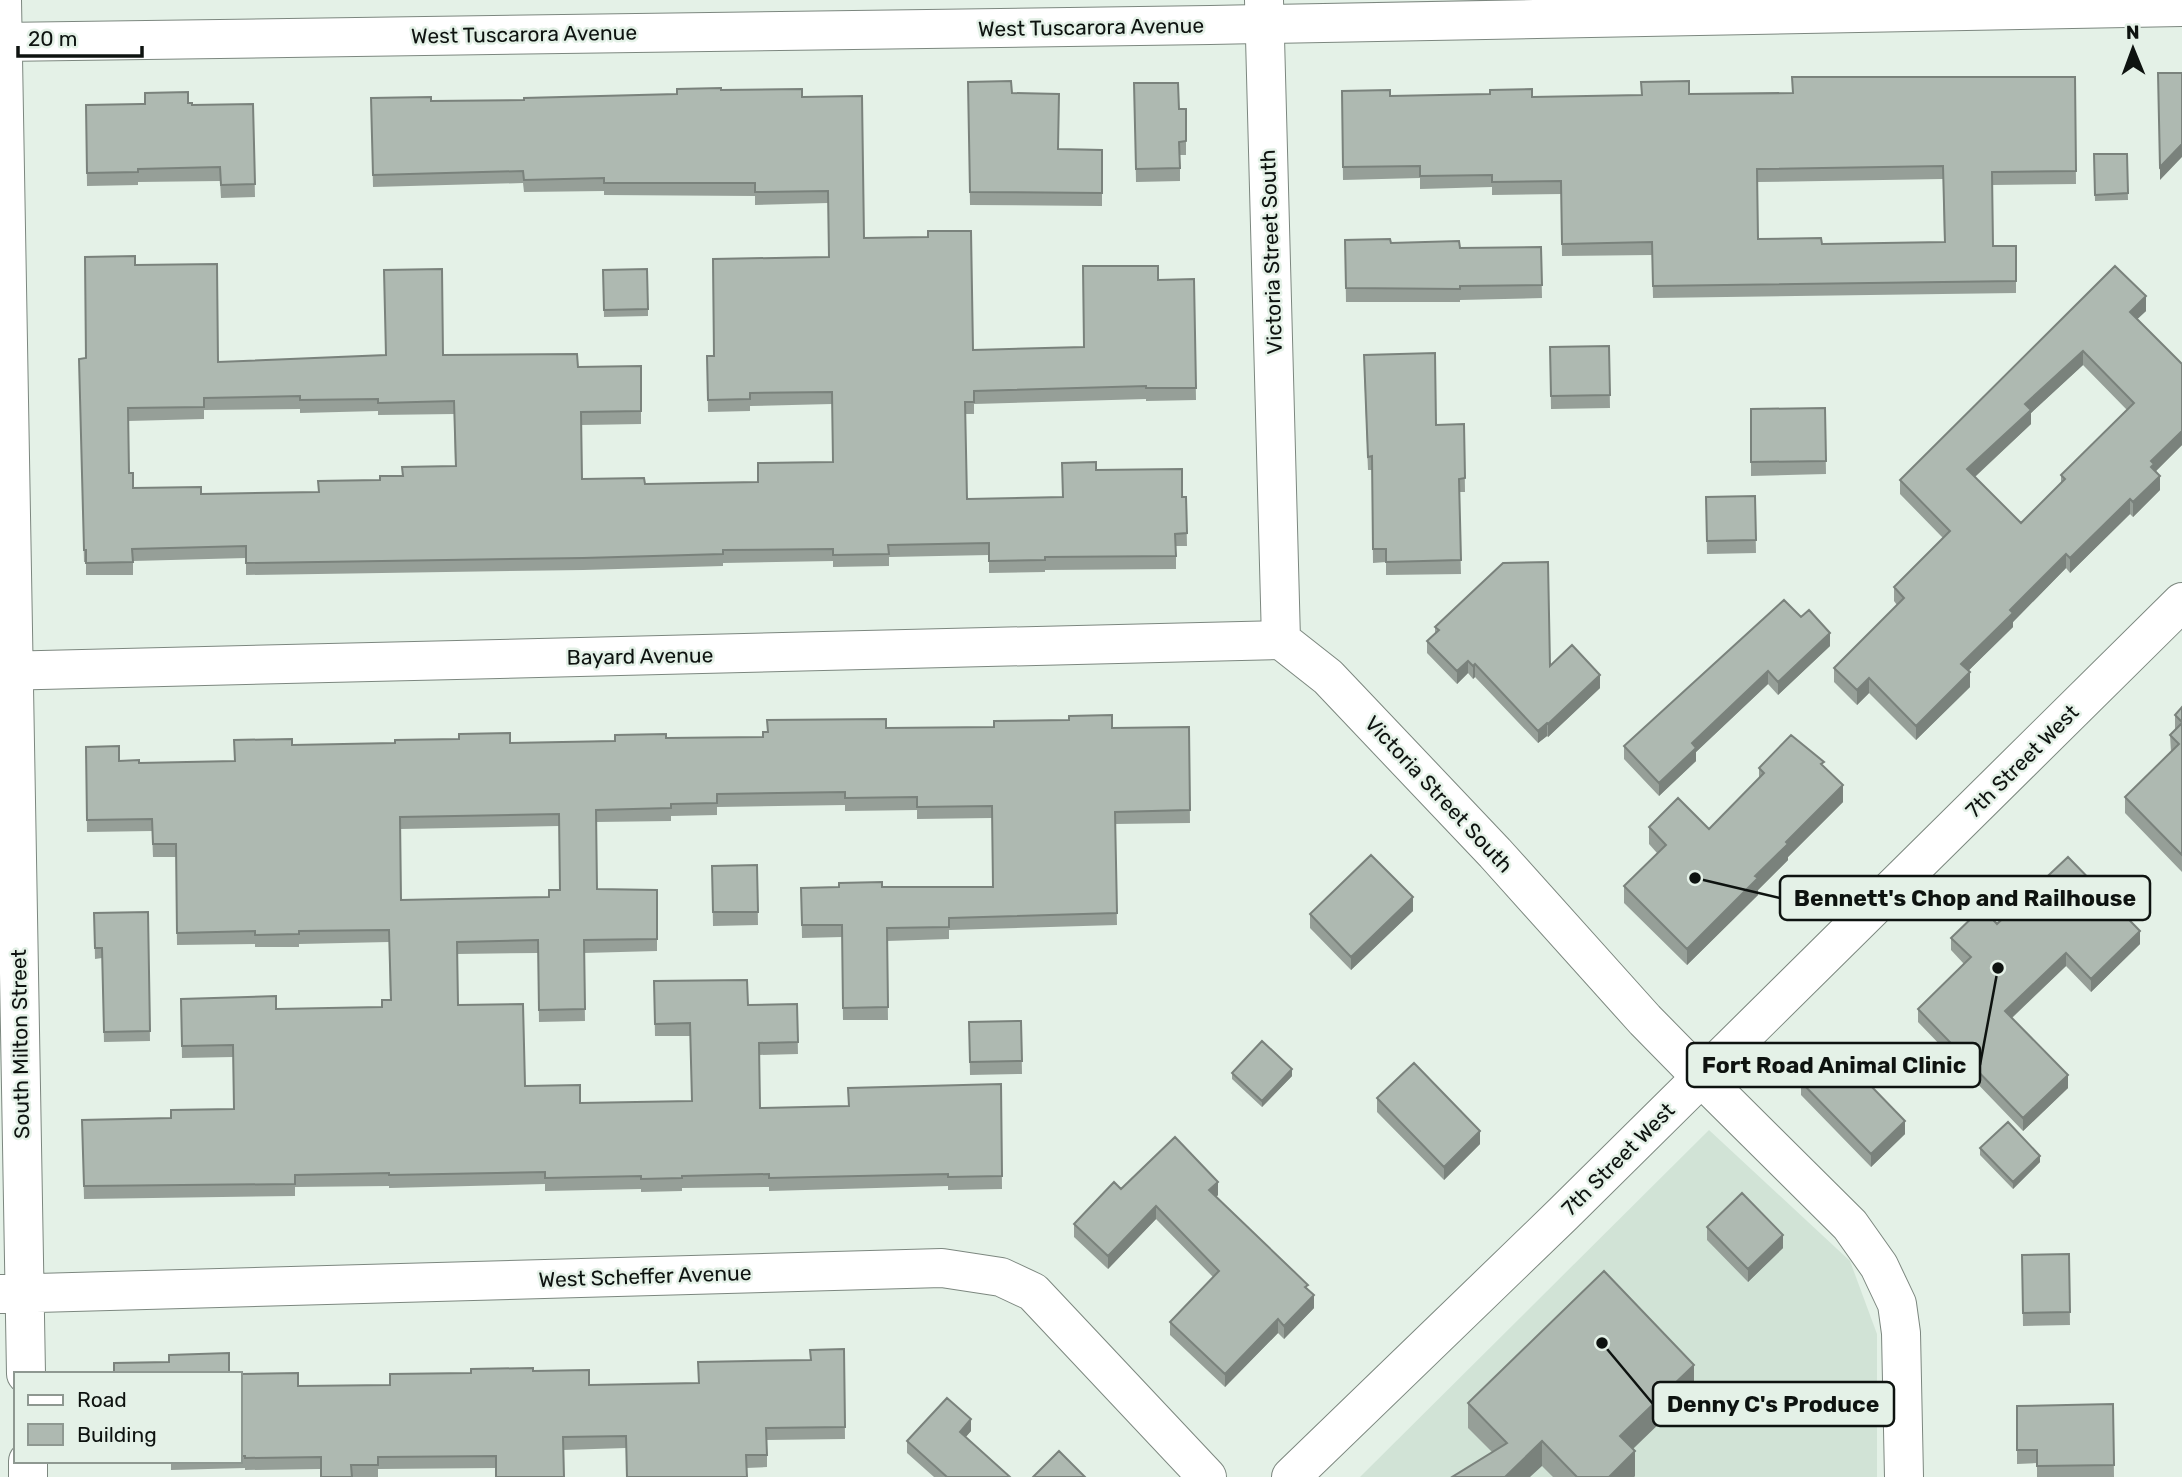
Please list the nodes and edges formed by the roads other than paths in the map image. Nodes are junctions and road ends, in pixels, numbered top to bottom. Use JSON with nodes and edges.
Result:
{"nodes":[{"id":1,"x":2,"y":0,"type":"edge"},
{"id":2,"x":2182,"y":6,"type":"edge"},
{"id":3,"x":1265,"y":12,"type":"edge"},
{"id":4,"x":2,"y":42,"type":"edge"},
{"id":5,"x":2182,"y":602,"type":"edge"},
{"id":6,"x":1281,"y":640,"type":"junction"},
{"id":7,"x":7,"y":671,"type":"edge"},
{"id":8,"x":1701,"y":1077,"type":"junction"},
{"id":9,"x":12,"y":1294,"type":"edge"},
{"id":10,"x":26,"y":1372,"type":"edge"},
{"id":11,"x":1207,"y":1477,"type":"edge"},
{"id":12,"x":1291,"y":1477,"type":"edge"},
{"id":13,"x":1903,"y":1477,"type":"edge"}],
"edges":[{"from":1,"to":4,"type":"street","name":"South Milton Street"},
{"from":2,"to":3,"type":"street","name":"West Tuscarora Avenue"},
{"from":3,"to":4,"type":"street","name":"West Tuscarora Avenue"},
{"from":3,"to":6,"type":"street","name":"Victoria Street South"},
{"from":4,"to":7,"type":"street","name":"South Milton Street"},
{"from":5,"to":8,"type":"street","name":"7th Street West"},
{"from":6,"to":7,"type":"street","name":"Bayard Avenue"},
{"from":6,"to":8,"type":"street","name":"Victoria Street South"},
{"from":7,"to":9,"type":"street","name":"South Milton Street"},
{"from":8,"to":12,"type":"street","name":"7th Street West"},
{"from":8,"to":13,"type":"street","name":"Victoria Street South"},
{"from":9,"to":10,"type":"street","name":"South Milton Street"},
{"from":9,"to":11,"type":"street","name":"West Scheffer Avenue"}]}
